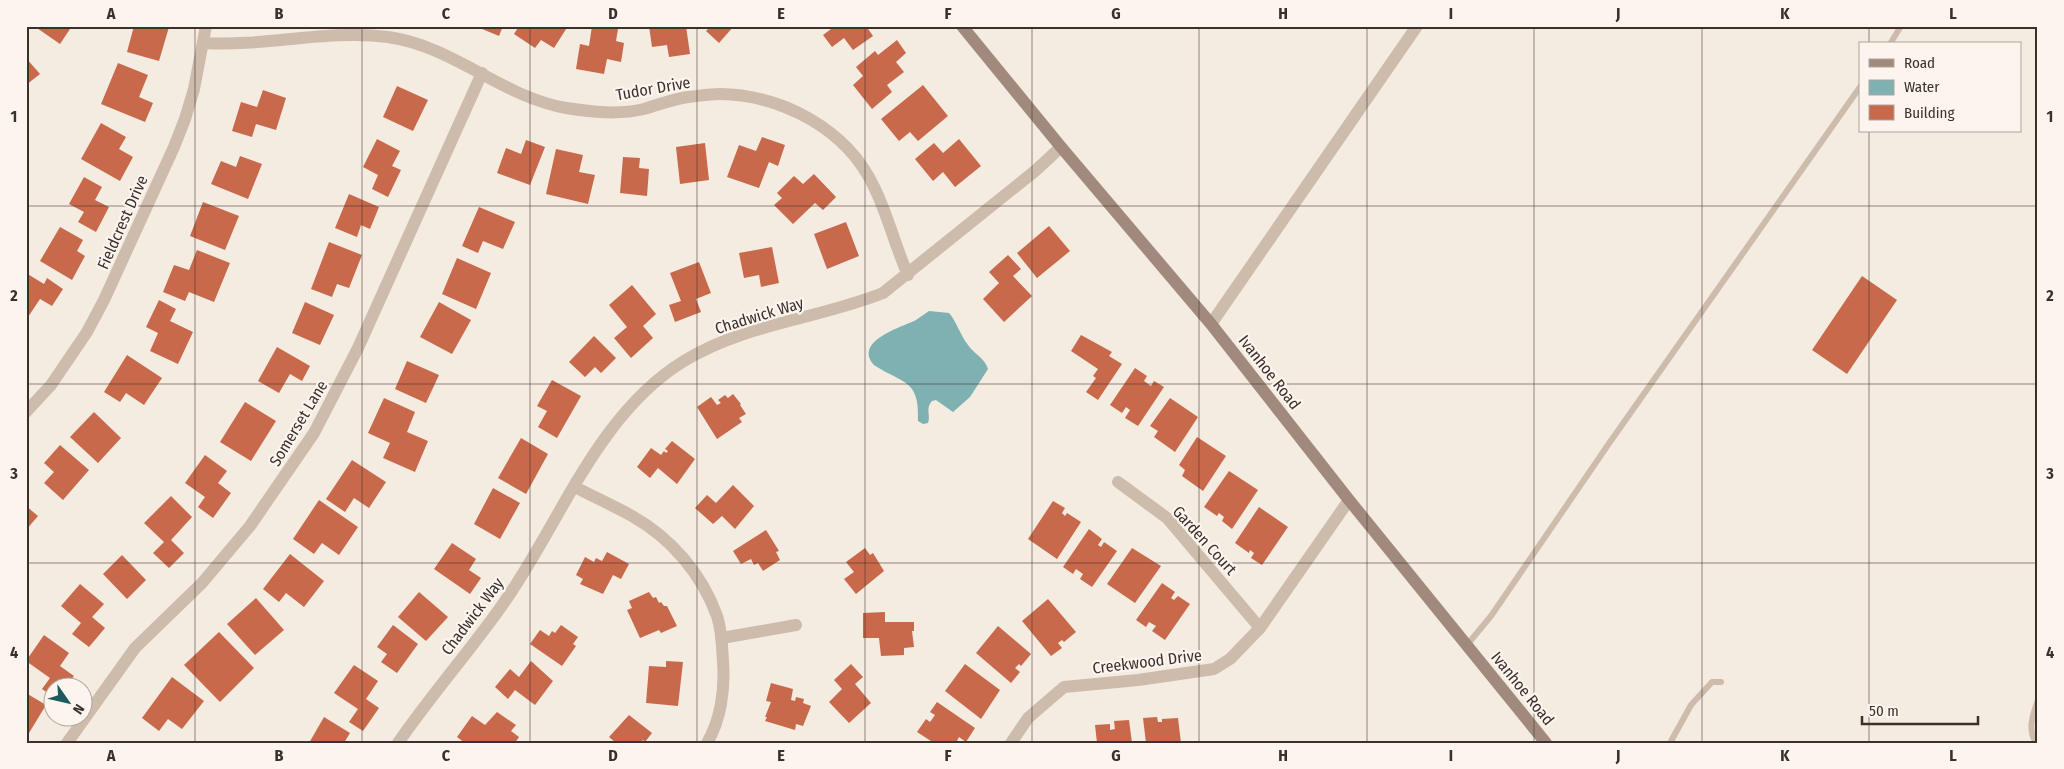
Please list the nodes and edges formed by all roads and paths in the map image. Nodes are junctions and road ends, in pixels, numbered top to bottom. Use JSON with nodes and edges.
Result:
{"nodes":[{"id":1,"x":206,"y":26,"type":"edge"},
{"id":2,"x":962,"y":26,"type":"edge"},
{"id":3,"x":1417,"y":26,"type":"edge"},
{"id":4,"x":1901,"y":26,"type":"edge"},
{"id":5,"x":1891,"y":42,"type":"edge"},
{"id":6,"x":204,"y":43,"type":"junction"},
{"id":7,"x":482,"y":73,"type":"junction"},
{"id":8,"x":1859,"y":88,"type":"edge"},
{"id":9,"x":1061,"y":147,"type":"junction"},
{"id":10,"x":908,"y":275,"type":"junction"},
{"id":11,"x":1211,"y":324,"type":"junction"},
{"id":12,"x":26,"y":412,"type":"edge"},
{"id":13,"x":1118,"y":482,"type":"dead end"},
{"id":14,"x":575,"y":487,"type":"junction"},
{"id":15,"x":1349,"y":500,"type":"junction"},
{"id":16,"x":796,"y":626,"type":"dead end"},
{"id":17,"x":1260,"y":628,"type":"junction"},
{"id":18,"x":722,"y":638,"type":"junction"},
{"id":19,"x":1467,"y":645,"type":"junction"},
{"id":20,"x":1721,"y":682,"type":"dead end"},
{"id":21,"x":2038,"y":700,"type":"edge"},
{"id":22,"x":67,"y":743,"type":"edge"},
{"id":23,"x":398,"y":743,"type":"edge"},
{"id":24,"x":707,"y":743,"type":"edge"},
{"id":25,"x":1011,"y":743,"type":"edge"},
{"id":26,"x":1546,"y":743,"type":"edge"},
{"id":27,"x":1670,"y":743,"type":"edge"},
{"id":28,"x":2036,"y":743,"type":"edge"}],
"edges":[{"from":1,"to":6,"type":"street","name":"Fieldcrest Drive"},
{"from":2,"to":9,"type":"main road","name":"Ivanhoe Road"},
{"from":3,"to":11,"type":"street"},
{"from":4,"to":5,"type":"lane"},
{"from":6,"to":7,"type":"street","name":"Tudor Drive"},
{"from":6,"to":12,"type":"street","name":"Fieldcrest Drive"},
{"from":7,"to":10,"type":"street","name":"Tudor Drive"},
{"from":7,"to":22,"type":"street","name":"Somerset Lane"},
{"from":8,"to":19,"type":"lane"},
{"from":9,"to":10,"type":"street","name":"Chadwick Way"},
{"from":9,"to":11,"type":"main road","name":"Ivanhoe Road"},
{"from":10,"to":14,"type":"street","name":"Chadwick Way"},
{"from":11,"to":15,"type":"main road","name":"Ivanhoe Road"},
{"from":13,"to":17,"type":"street","name":"Garden Court"},
{"from":14,"to":18,"type":"street"},
{"from":14,"to":23,"type":"street","name":"Chadwick Way"},
{"from":15,"to":17,"type":"street","name":"Creekwood Drive"},
{"from":15,"to":19,"type":"main road","name":"Ivanhoe Road"},
{"from":16,"to":18,"type":"street"},
{"from":17,"to":25,"type":"street","name":"Creekwood Drive"},
{"from":18,"to":24,"type":"street"},
{"from":19,"to":26,"type":"main road","name":"Ivanhoe Road"},
{"from":20,"to":27,"type":"lane"},
{"from":21,"to":28,"type":"lane"}]}
